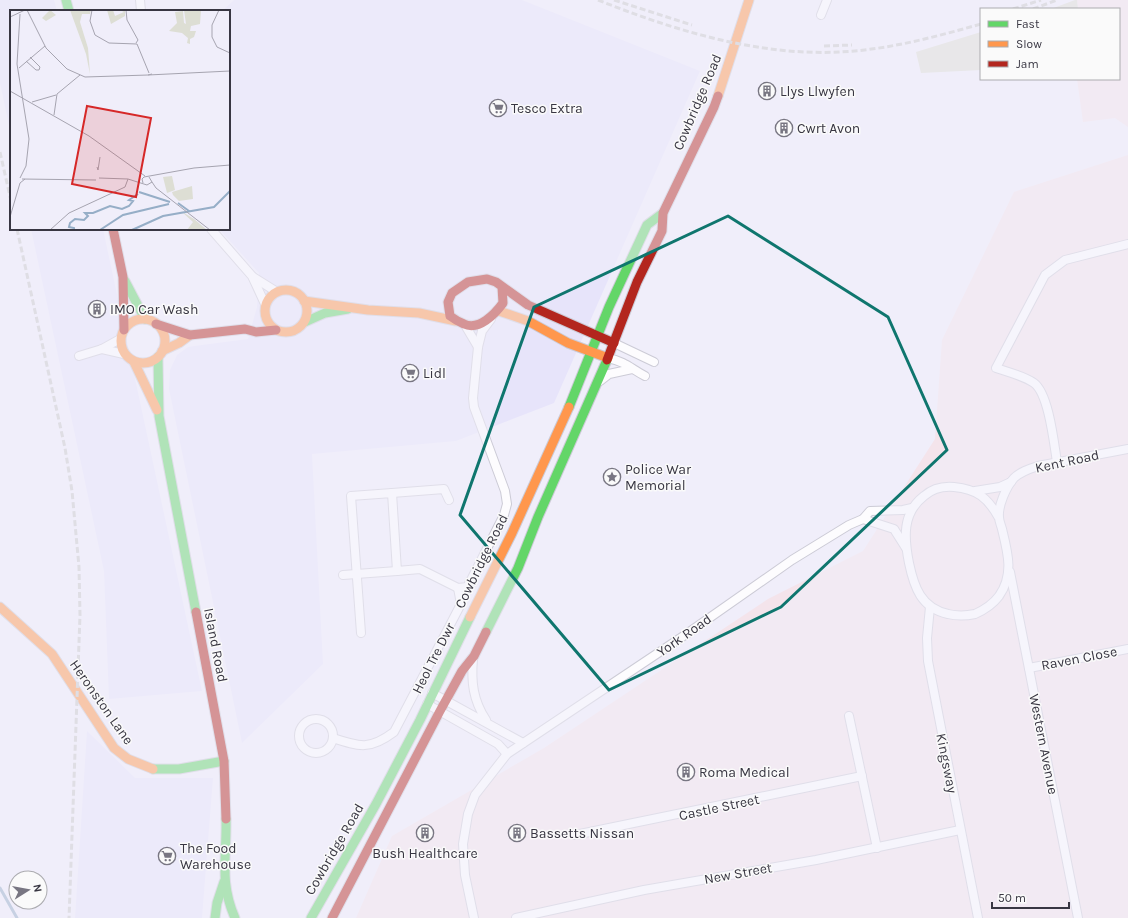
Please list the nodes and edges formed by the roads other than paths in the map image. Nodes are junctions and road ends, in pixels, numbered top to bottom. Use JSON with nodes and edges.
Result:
{"nodes":[{"id":1,"x":66,"y":0,"type":"edge"},
{"id":2,"x":140,"y":0,"type":"edge"},
{"id":3,"x":749,"y":0,"type":"edge"},
{"id":4,"x":827,"y":0,"type":"edge"},
{"id":5,"x":69,"y":10,"type":"edge"},
{"id":6,"x":141,"y":10,"type":"edge"},
{"id":7,"x":821,"y":15,"type":"dead end"},
{"id":8,"x":663,"y":212,"type":"junction"},
{"id":9,"x":113,"y":230,"type":"edge"},
{"id":10,"x":212,"y":230,"type":"edge"},
{"id":11,"x":1128,"y":244,"type":"edge"},
{"id":12,"x":252,"y":276,"type":"junction"},
{"id":13,"x":123,"y":278,"type":"junction"},
{"id":14,"x":502,"y":287,"type":"junction"},
{"id":15,"x":277,"y":292,"type":"junction"},
{"id":16,"x":448,"y":299,"type":"junction"},
{"id":17,"x":304,"y":300,"type":"junction"},
{"id":18,"x":265,"y":307,"type":"junction"},
{"id":19,"x":356,"y":308,"type":"junction"},
{"id":20,"x":418,"y":312,"type":"junction"},
{"id":21,"x":496,"y":313,"type":"junction"},
{"id":22,"x":144,"y":319,"type":"junction"},
{"id":23,"x":456,"y":321,"type":"junction"},
{"id":24,"x":305,"y":322,"type":"junction"},
{"id":25,"x":156,"y":324,"type":"junction"},
{"id":26,"x":465,"y":325,"type":"junction"},
{"id":27,"x":245,"y":329,"type":"junction"},
{"id":28,"x":124,"y":330,"type":"junction"},
{"id":29,"x":276,"y":330,"type":"junction"},
{"id":30,"x":190,"y":335,"type":"junction"},
{"id":31,"x":598,"y":336,"type":"junction"},
{"id":32,"x":120,"y":339,"type":"junction"},
{"id":33,"x":614,"y":343,"type":"junction"},
{"id":34,"x":478,"y":347,"type":"junction"},
{"id":35,"x":102,"y":349,"type":"junction"},
{"id":36,"x":591,"y":352,"type":"junction"},
{"id":37,"x":124,"y":354,"type":"junction"},
{"id":38,"x":160,"y":354,"type":"junction"},
{"id":39,"x":79,"y":356,"type":"dead end"},
{"id":40,"x":608,"y":358,"type":"junction"},
{"id":41,"x":134,"y":362,"type":"junction"},
{"id":42,"x":654,"y":362,"type":"dead end"},
{"id":43,"x":632,"y":369,"type":"junction"},
{"id":44,"x":645,"y":376,"type":"dead end"},
{"id":45,"x":599,"y":382,"type":"junction"},
{"id":46,"x":159,"y":416,"type":"junction"},
{"id":47,"x":1128,"y":449,"type":"edge"},
{"id":48,"x":1057,"y":462,"type":"junction"},
{"id":49,"x":1011,"y":482,"type":"junction"},
{"id":50,"x":975,"y":491,"type":"junction"},
{"id":51,"x":392,"y":493,"type":"junction"},
{"id":52,"x":449,"y":500,"type":"dead end"},
{"id":53,"x":912,"y":508,"type":"junction"},
{"id":54,"x":999,"y":518,"type":"junction"},
{"id":55,"x":863,"y":519,"type":"junction"},
{"id":56,"x":906,"y":549,"type":"junction"},
{"id":57,"x":1010,"y":569,"type":"junction"},
{"id":58,"x":397,"y":571,"type":"junction"},
{"id":59,"x":357,"y":574,"type":"junction"},
{"id":60,"x":343,"y":575,"type":"dead end"},
{"id":61,"x":458,"y":588,"type":"junction"},
{"id":62,"x":0,"y":607,"type":"edge"},
{"id":63,"x":930,"y":607,"type":"junction"},
{"id":64,"x":361,"y":633,"type":"dead end"},
{"id":65,"x":1128,"y":649,"type":"edge"},
{"id":66,"x":474,"y":656,"type":"junction"},
{"id":67,"x":1029,"y":668,"type":"junction"},
{"id":68,"x":432,"y":692,"type":"junction"},
{"id":69,"x":447,"y":700,"type":"junction"},
{"id":70,"x":427,"y":704,"type":"junction"},
{"id":71,"x":440,"y":711,"type":"junction"},
{"id":72,"x":849,"y":716,"type":"dead end"},
{"id":73,"x":486,"y":721,"type":"junction"},
{"id":74,"x":333,"y":738,"type":"junction"},
{"id":75,"x":523,"y":743,"type":"junction"},
{"id":76,"x":507,"y":754,"type":"junction"},
{"id":77,"x":224,"y":761,"type":"junction"},
{"id":78,"x":862,"y":776,"type":"junction"},
{"id":79,"x":960,"y":830,"type":"junction"},
{"id":80,"x":575,"y":835,"type":"dead end"},
{"id":81,"x":877,"y":848,"type":"junction"},
{"id":82,"x":224,"y":882,"type":"junction"},
{"id":83,"x":215,"y":918,"type":"edge"},
{"id":84,"x":234,"y":918,"type":"edge"},
{"id":85,"x":311,"y":918,"type":"edge"},
{"id":86,"x":332,"y":918,"type":"edge"},
{"id":87,"x":474,"y":918,"type":"edge"},
{"id":88,"x":516,"y":918,"type":"edge"},
{"id":89,"x":978,"y":918,"type":"edge"},
{"id":90,"x":1078,"y":918,"type":"edge"}],
"edges":[{"from":1,"to":5,"type":"main road"},
{"from":2,"to":6,"type":"street"},
{"from":3,"to":8,"type":"main road","name":"Cowbridge Road"},
{"from":4,"to":7,"type":"street"},
{"from":8,"to":31,"type":"main road","name":"Cowbridge Road"},
{"from":8,"to":33,"type":"main road","name":"Cowbridge Road"},
{"from":9,"to":13,"type":"main road"},
{"from":10,"to":12,"type":"street"},
{"from":11,"to":48,"type":"street"},
{"from":12,"to":15,"type":"street"},
{"from":12,"to":18,"type":"street"},
{"from":13,"to":22,"type":"main road"},
{"from":13,"to":28,"type":"main road"},
{"from":14,"to":16,"type":"main road"},
{"from":14,"to":21,"type":"main road"},
{"from":14,"to":31,"type":"main road"},
{"from":15,"to":17,"type":"main road"},
{"from":15,"to":18,"type":"main road"},
{"from":16,"to":20,"type":"main road"},
{"from":16,"to":23,"type":"main road"},
{"from":17,"to":19,"type":"main road"},
{"from":17,"to":24,"type":"main road"},
{"from":18,"to":27,"type":"main road"},
{"from":18,"to":29,"type":"main road"},
{"from":19,"to":20,"type":"main road"},
{"from":19,"to":24,"type":"main road"},
{"from":20,"to":23,"type":"main road"},
{"from":21,"to":26,"type":"main road"},
{"from":21,"to":34,"type":"street"},
{"from":21,"to":36,"type":"main road"},
{"from":22,"to":25,"type":"main road"},
{"from":22,"to":28,"type":"main road"},
{"from":23,"to":26,"type":"main road"},
{"from":24,"to":29,"type":"main road"},
{"from":25,"to":30,"type":"main road"},
{"from":25,"to":38,"type":"main road"},
{"from":26,"to":34,"type":"street"},
{"from":27,"to":29,"type":"main road"},
{"from":27,"to":30,"type":"main road"},
{"from":28,"to":32,"type":"main road"},
{"from":30,"to":38,"type":"main road"},
{"from":31,"to":33,"type":"main road"},
{"from":31,"to":36,"type":"main road","name":"Cowbridge Road"},
{"from":32,"to":35,"type":"street"},
{"from":32,"to":37,"type":"main road"},
{"from":33,"to":40,"type":"main road","name":"Cowbridge Road"},
{"from":33,"to":42,"type":"street"},
{"from":34,"to":61,"type":"street"},
{"from":35,"to":37,"type":"street"},
{"from":35,"to":39,"type":"street"},
{"from":36,"to":40,"type":"main road"},
{"from":36,"to":68,"type":"main road","name":"Cowbridge Road"},
{"from":37,"to":41,"type":"main road"},
{"from":38,"to":41,"type":"main road"},
{"from":38,"to":46,"type":"main road"},
{"from":40,"to":43,"type":"street"},
{"from":40,"to":45,"type":"main road","name":"Cowbridge Road"},
{"from":41,"to":46,"type":"main road"},
{"from":43,"to":44,"type":"street"},
{"from":43,"to":45,"type":"street"},
{"from":45,"to":66,"type":"main road","name":"Cowbridge Road"},
{"from":46,"to":77,"type":"main road","name":"Island Road"},
{"from":47,"to":48,"type":"street","name":"Kent Road"},
{"from":48,"to":49,"type":"street","name":"Kent Road"},
{"from":49,"to":50,"type":"street","name":"Kent Road"},
{"from":49,"to":54,"type":"street","name":"Kent Road"},
{"from":50,"to":53,"type":"street"},
{"from":50,"to":54,"type":"street"},
{"from":51,"to":52,"type":"street"},
{"from":51,"to":58,"type":"street"},
{"from":51,"to":59,"type":"street"},
{"from":53,"to":55,"type":"street","name":"York Road"},
{"from":53,"to":56,"type":"street"},
{"from":54,"to":57,"type":"street"},
{"from":55,"to":56,"type":"street"},
{"from":55,"to":75,"type":"street","name":"York Road"},
{"from":56,"to":63,"type":"street"},
{"from":57,"to":63,"type":"street"},
{"from":57,"to":67,"type":"street","name":"Western Avenue"},
{"from":58,"to":59,"type":"street"},
{"from":58,"to":61,"type":"street"},
{"from":59,"to":60,"type":"street"},
{"from":59,"to":64,"type":"street"},
{"from":61,"to":74,"type":"street","name":"Heol Tre Dwr"},
{"from":62,"to":77,"type":"main road","name":"Heronston Lane"},
{"from":63,"to":79,"type":"street","name":"Kingsway"},
{"from":65,"to":67,"type":"street","name":"Raven Close"},
{"from":66,"to":69,"type":"main road","name":"Cowbridge Road"},
{"from":66,"to":73,"type":"street"},
{"from":67,"to":90,"type":"street","name":"Western Avenue"},
{"from":68,"to":69,"type":"street"},
{"from":68,"to":70,"type":"main road","name":"Cowbridge Road"},
{"from":69,"to":71,"type":"main road","name":"Cowbridge Road"},
{"from":69,"to":73,"type":"street"},
{"from":70,"to":71,"type":"street"},
{"from":70,"to":85,"type":"main road","name":"Cowbridge Road"},
{"from":71,"to":76,"type":"street"},
{"from":71,"to":86,"type":"main road","name":"Cowbridge Road"},
{"from":72,"to":78,"type":"street"},
{"from":73,"to":75,"type":"street"},
{"from":74,"to":74,"type":"street"},
{"from":75,"to":76,"type":"street","name":"York Road"},
{"from":76,"to":87,"type":"street","name":"York Road"},
{"from":77,"to":82,"type":"main road","name":"Island Road"},
{"from":78,"to":80,"type":"street","name":"Castle Street"},
{"from":78,"to":81,"type":"street"},
{"from":79,"to":81,"type":"street","name":"New Street"},
{"from":79,"to":89,"type":"street","name":"Kingsway"},
{"from":81,"to":88,"type":"street","name":"New Street"},
{"from":82,"to":83,"type":"main road"},
{"from":82,"to":84,"type":"main road"}]}
